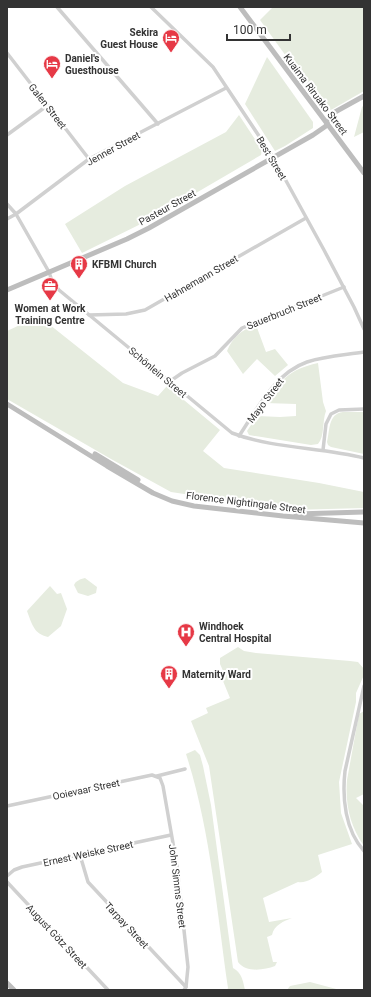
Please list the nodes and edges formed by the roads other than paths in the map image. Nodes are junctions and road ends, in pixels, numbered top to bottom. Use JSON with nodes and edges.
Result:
{"nodes":[{"id":1,"x":57,"y":7,"type":"edge"},
{"id":2,"x":151,"y":7,"type":"edge"},
{"id":3,"x":240,"y":7,"type":"edge"},
{"id":4,"x":7,"y":53,"type":"edge"},
{"id":5,"x":226,"y":88,"type":"junction"},
{"id":6,"x":364,"y":96,"type":"edge"},
{"id":7,"x":48,"y":105,"type":"junction"},
{"id":8,"x":328,"y":123,"type":"junction"},
{"id":9,"x":158,"y":124,"type":"junction"},
{"id":10,"x":7,"y":135,"type":"edge"},
{"id":11,"x":273,"y":157,"type":"junction"},
{"id":12,"x":89,"y":159,"type":"junction"},
{"id":13,"x":364,"y":173,"type":"edge"},
{"id":14,"x":7,"y":204,"type":"edge"},
{"id":15,"x":16,"y":214,"type":"junction"},
{"id":16,"x":306,"y":218,"type":"junction"},
{"id":17,"x":7,"y":219,"type":"edge"},
{"id":18,"x":50,"y":272,"type":"junction"},
{"id":19,"x":344,"y":287,"type":"junction"},
{"id":20,"x":7,"y":290,"type":"edge"},
{"id":21,"x":89,"y":314,"type":"junction"},
{"id":22,"x":364,"y":329,"type":"edge"},
{"id":23,"x":364,"y":352,"type":"edge"},
{"id":24,"x":169,"y":382,"type":"junction"},
{"id":25,"x":7,"y":404,"type":"edge"},
{"id":26,"x":364,"y":409,"type":"edge"},
{"id":27,"x":50,"y":430,"type":"junction"},
{"id":28,"x":239,"y":436,"type":"junction"},
{"id":29,"x":322,"y":450,"type":"junction"},
{"id":30,"x":364,"y":458,"type":"edge"},
{"id":31,"x":364,"y":512,"type":"edge"},
{"id":32,"x":364,"y":523,"type":"edge"},
{"id":33,"x":364,"y":686,"type":"edge"},
{"id":34,"x":185,"y":769,"type":"dead end"},
{"id":35,"x":157,"y":776,"type":"junction"},
{"id":36,"x":7,"y":806,"type":"edge"},
{"id":37,"x":171,"y":835,"type":"junction"},
{"id":38,"x":364,"y":851,"type":"edge"},
{"id":39,"x":80,"y":855,"type":"junction"},
{"id":40,"x":7,"y":876,"type":"edge"},
{"id":41,"x":7,"y":882,"type":"edge"},
{"id":42,"x":7,"y":983,"type":"edge"},
{"id":43,"x":185,"y":989,"type":"edge"},
{"id":44,"x":14,"y":990,"type":"edge"},
{"id":45,"x":108,"y":990,"type":"edge"}],
"edges":[{"from":1,"to":9,"type":"street"},
{"from":2,"to":5,"type":"street","name":"Best Street"},
{"from":3,"to":8,"type":"main road","name":"Kuaima Riruako Street"},
{"from":4,"to":7,"type":"street","name":"Galen Street"},
{"from":5,"to":9,"type":"street","name":"Jenner Street"},
{"from":5,"to":11,"type":"street","name":"Best Street"},
{"from":6,"to":8,"type":"main road","name":"Pasteur Street"},
{"from":7,"to":10,"type":"street"},
{"from":7,"to":12,"type":"street","name":"Galen Street"},
{"from":8,"to":11,"type":"main road","name":"Pasteur Street"},
{"from":8,"to":13,"type":"main road","name":"Kuaima Riruako Street"},
{"from":9,"to":12,"type":"street","name":"Jenner Street"},
{"from":11,"to":16,"type":"street","name":"Best Street"},
{"from":11,"to":18,"type":"main road","name":"Pasteur Street"},
{"from":12,"to":15,"type":"street","name":"Jenner Street"},
{"from":14,"to":15,"type":"street","name":"Schönlein Street"},
{"from":15,"to":17,"type":"street","name":"Jenner Street"},
{"from":15,"to":18,"type":"street","name":"Schönlein Street"},
{"from":16,"to":19,"type":"street","name":"Best Street"},
{"from":16,"to":21,"type":"street","name":"Hahnemann Street"},
{"from":18,"to":20,"type":"main road","name":"Pasteur Street"},
{"from":18,"to":21,"type":"street","name":"Schönlein Street"},
{"from":19,"to":22,"type":"street","name":"Best Street"},
{"from":19,"to":24,"type":"street","name":"Sauerbruch Street"},
{"from":21,"to":24,"type":"street","name":"Schönlein Street"},
{"from":23,"to":28,"type":"street","name":"Mayo Street"},
{"from":24,"to":28,"type":"street","name":"Schönlein Street"},
{"from":25,"to":27,"type":"main road","name":"Florence Nightingale Street"},
{"from":26,"to":29,"type":"street"},
{"from":27,"to":31,"type":"main road","name":"Florence Nightingale Street"},
{"from":27,"to":32,"type":"main road","name":"Florence Nightingale Street"},
{"from":28,"to":29,"type":"street","name":"Schönlein Street"},
{"from":29,"to":30,"type":"street","name":"Schönlein Street"},
{"from":33,"to":38,"type":"street"},
{"from":34,"to":35,"type":"street","name":"Ooievaar Street"},
{"from":35,"to":36,"type":"street","name":"Ooievaar Street"},
{"from":35,"to":37,"type":"street","name":"John Simms Street"},
{"from":37,"to":39,"type":"street","name":"Ernest Weiske Street"},
{"from":37,"to":43,"type":"street","name":"John Simms Street"},
{"from":39,"to":40,"type":"street","name":"Ernest Weiske Street"},
{"from":39,"to":43,"type":"street","name":"Tarpay Street"},
{"from":41,"to":45,"type":"street","name":"August Götz Street"},
{"from":42,"to":44,"type":"main road"}]}
